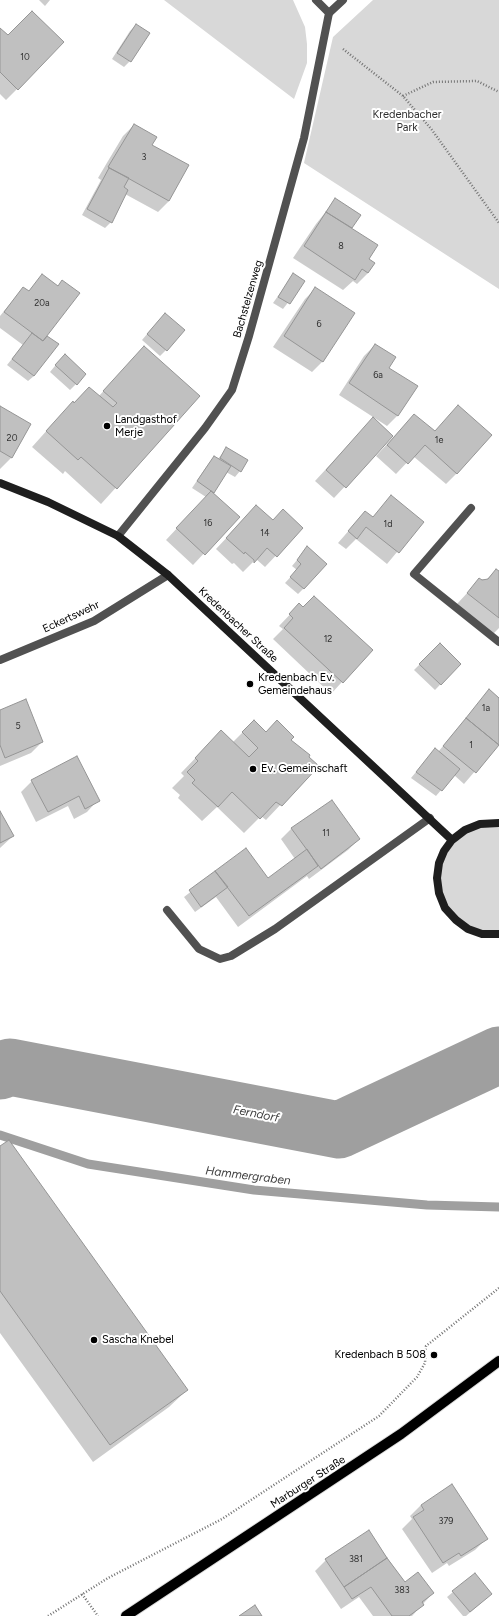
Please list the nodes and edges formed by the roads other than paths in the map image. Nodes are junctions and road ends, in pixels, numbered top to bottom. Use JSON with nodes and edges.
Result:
{"nodes":[{"id":1,"x":316,"y":0,"type":"edge"},
{"id":2,"x":343,"y":0,"type":"edge"},
{"id":3,"x":329,"y":13,"type":"junction"},
{"id":4,"x":0,"y":483,"type":"edge"},
{"id":5,"x":471,"y":508,"type":"dead end"},
{"id":6,"x":118,"y":536,"type":"junction"},
{"id":7,"x":168,"y":575,"type":"junction"},
{"id":8,"x":499,"y":642,"type":"edge"},
{"id":9,"x":0,"y":660,"type":"edge"},
{"id":10,"x":430,"y":818,"type":"junction"},
{"id":11,"x":499,"y":823,"type":"edge"},
{"id":12,"x":452,"y":840,"type":"junction"},
{"id":13,"x":167,"y":910,"type":"dead end"},
{"id":14,"x":499,"y":934,"type":"edge"},
{"id":15,"x":499,"y":1361,"type":"edge"},
{"id":16,"x":126,"y":1616,"type":"edge"}],
"edges":[{"from":1,"to":3,"type":"street"},
{"from":2,"to":3,"type":"street"},
{"from":3,"to":6,"type":"street","name":"Bachstelzenweg"},
{"from":4,"to":6,"type":"main road","name":"Kredenbacher Straße"},
{"from":5,"to":8,"type":"street"},
{"from":6,"to":7,"type":"main road","name":"Kredenbacher Straße"},
{"from":7,"to":9,"type":"street","name":"Eckertswehr"},
{"from":7,"to":10,"type":"main road","name":"Kredenbacher Straße"},
{"from":10,"to":12,"type":"main road","name":"Kredenbacher Straße"},
{"from":10,"to":13,"type":"street"},
{"from":11,"to":12,"type":"main road"},
{"from":12,"to":14,"type":"main road"},
{"from":15,"to":16,"type":"main road","name":"Marburger Straße"}]}
